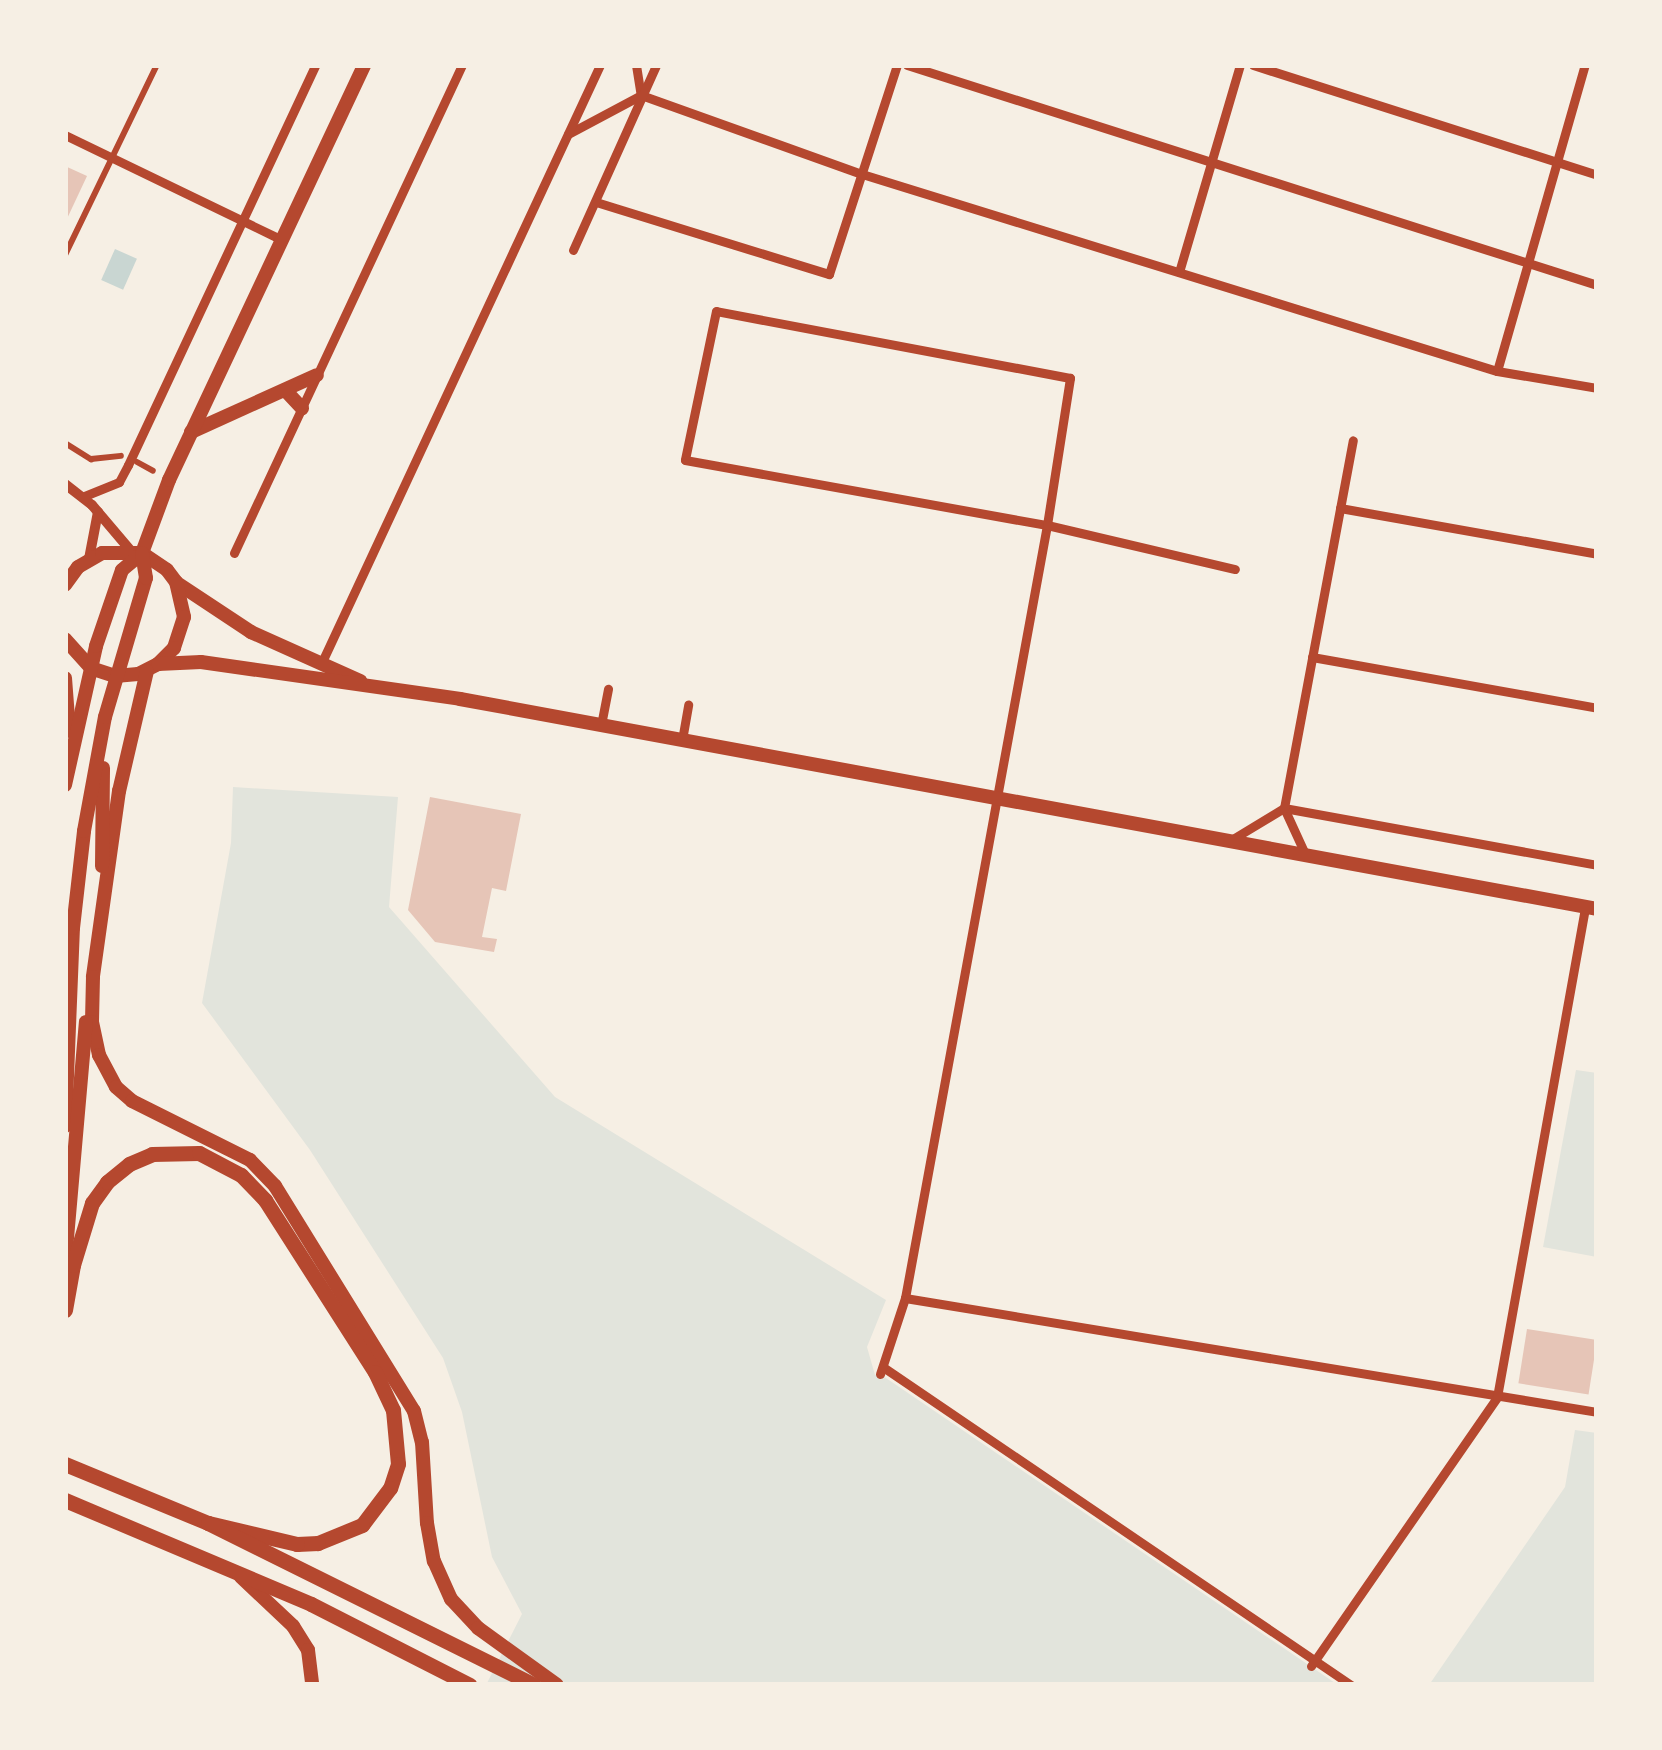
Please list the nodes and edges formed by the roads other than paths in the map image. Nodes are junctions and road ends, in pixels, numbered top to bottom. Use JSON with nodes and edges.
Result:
{"nodes":[{"id":1,"x":157,"y":65,"type":"edge"},
{"id":2,"x":314,"y":65,"type":"edge"},
{"id":3,"x":364,"y":65,"type":"edge"},
{"id":4,"x":462,"y":65,"type":"edge"},
{"id":5,"x":600,"y":65,"type":"edge"},
{"id":6,"x":636,"y":65,"type":"edge"},
{"id":7,"x":656,"y":65,"type":"edge"},
{"id":8,"x":897,"y":65,"type":"edge"},
{"id":9,"x":907,"y":65,"type":"edge"},
{"id":10,"x":1240,"y":65,"type":"edge"},
{"id":11,"x":1252,"y":65,"type":"edge"},
{"id":12,"x":1584,"y":65,"type":"edge"},
{"id":13,"x":641,"y":95,"type":"junction"},
{"id":14,"x":568,"y":134,"type":"junction"},
{"id":15,"x":65,"y":136,"type":"edge"},
{"id":16,"x":112,"y":158,"type":"junction"},
{"id":17,"x":1212,"y":162,"type":"junction"},
{"id":18,"x":1556,"y":163,"type":"junction"},
{"id":19,"x":862,"y":174,"type":"junction"},
{"id":20,"x":1597,"y":174,"type":"edge"},
{"id":21,"x":596,"y":202,"type":"junction"},
{"id":22,"x":242,"y":221,"type":"junction"},
{"id":23,"x":282,"y":240,"type":"junction"},
{"id":24,"x":573,"y":250,"type":"dead end"},
{"id":25,"x":65,"y":255,"type":"edge"},
{"id":26,"x":1528,"y":263,"type":"junction"},
{"id":27,"x":1180,"y":272,"type":"junction"},
{"id":28,"x":1597,"y":285,"type":"edge"},
{"id":29,"x":1497,"y":372,"type":"junction"},
{"id":30,"x":317,"y":375,"type":"junction"},
{"id":31,"x":1597,"y":388,"type":"edge"},
{"id":32,"x":285,"y":390,"type":"junction"},
{"id":33,"x":302,"y":408,"type":"junction"},
{"id":34,"x":191,"y":432,"type":"junction"},
{"id":35,"x":1352,"y":440,"type":"dead end"},
{"id":36,"x":65,"y":442,"type":"edge"},
{"id":37,"x":121,"y":456,"type":"dead end"},
{"id":38,"x":137,"y":462,"type":"dead end"},
{"id":39,"x":153,"y":470,"type":"dead end"},
{"id":40,"x":65,"y":484,"type":"edge"},
{"id":41,"x":82,"y":497,"type":"junction"},
{"id":42,"x":1340,"y":508,"type":"junction"},
{"id":43,"x":98,"y":512,"type":"junction"},
{"id":44,"x":1047,"y":525,"type":"junction"},
{"id":45,"x":136,"y":552,"type":"junction"},
{"id":46,"x":234,"y":553,"type":"dead end"},
{"id":47,"x":1597,"y":554,"type":"edge"},
{"id":48,"x":78,"y":566,"type":"edge"},
{"id":49,"x":1235,"y":570,"type":"dead end"},
{"id":50,"x":176,"y":582,"type":"junction"},
{"id":51,"x":65,"y":585,"type":"edge"},
{"id":52,"x":66,"y":644,"type":"edge"},
{"id":53,"x":1312,"y":657,"type":"junction"},
{"id":54,"x":321,"y":664,"type":"junction"},
{"id":55,"x":91,"y":668,"type":"junction"},
{"id":56,"x":153,"y":668,"type":"junction"},
{"id":57,"x":115,"y":676,"type":"junction"},
{"id":58,"x":65,"y":678,"type":"edge"},
{"id":59,"x":608,"y":689,"type":"dead end"},
{"id":60,"x":383,"y":690,"type":"junction"},
{"id":61,"x":688,"y":705,"type":"dead end"},
{"id":62,"x":1597,"y":708,"type":"edge"},
{"id":63,"x":600,"y":726,"type":"junction"},
{"id":64,"x":102,"y":734,"type":"junction"},
{"id":65,"x":682,"y":740,"type":"junction"},
{"id":66,"x":65,"y":769,"type":"edge"},
{"id":67,"x":65,"y":785,"type":"edge"},
{"id":68,"x":997,"y":798,"type":"junction"},
{"id":69,"x":1284,"y":808,"type":"junction"},
{"id":70,"x":1229,"y":842,"type":"junction"},
{"id":71,"x":1306,"y":856,"type":"junction"},
{"id":72,"x":1597,"y":864,"type":"edge"},
{"id":73,"x":105,"y":887,"type":"junction"},
{"id":74,"x":1591,"y":908,"type":"edge"},
{"id":75,"x":93,"y":977,"type":"junction"},
{"id":76,"x":65,"y":1126,"type":"edge"},
{"id":77,"x":65,"y":1262,"type":"edge"},
{"id":78,"x":905,"y":1298,"type":"junction"},
{"id":79,"x":65,"y":1310,"type":"edge"},
{"id":80,"x":1496,"y":1396,"type":"junction"},
{"id":81,"x":1597,"y":1412,"type":"edge"},
{"id":82,"x":65,"y":1464,"type":"edge"},
{"id":83,"x":65,"y":1500,"type":"edge"},
{"id":84,"x":208,"y":1523,"type":"junction"},
{"id":85,"x":229,"y":1567,"type":"junction"},
{"id":86,"x":1313,"y":1664,"type":"junction"},
{"id":87,"x":312,"y":1685,"type":"edge"},
{"id":88,"x":470,"y":1685,"type":"edge"},
{"id":89,"x":534,"y":1685,"type":"edge"},
{"id":90,"x":557,"y":1685,"type":"edge"},
{"id":91,"x":1351,"y":1685,"type":"edge"}],
"edges":[{"from":1,"to":16,"type":"street"},
{"from":2,"to":22,"type":"street"},
{"from":3,"to":23,"type":"main road"},
{"from":4,"to":30,"type":"street"},
{"from":5,"to":14,"type":"street"},
{"from":6,"to":13,"type":"street"},
{"from":7,"to":13,"type":"street"},
{"from":8,"to":19,"type":"street"},
{"from":9,"to":17,"type":"street"},
{"from":10,"to":17,"type":"street"},
{"from":11,"to":18,"type":"street"},
{"from":12,"to":18,"type":"street"},
{"from":13,"to":14,"type":"street"},
{"from":13,"to":19,"type":"street"},
{"from":13,"to":21,"type":"street"},
{"from":14,"to":54,"type":"street"},
{"from":15,"to":16,"type":"street"},
{"from":16,"to":22,"type":"street"},
{"from":16,"to":25,"type":"street"},
{"from":17,"to":26,"type":"street"},
{"from":17,"to":27,"type":"street"},
{"from":18,"to":20,"type":"street"},
{"from":18,"to":26,"type":"street"},
{"from":19,"to":21,"type":"street"},
{"from":19,"to":27,"type":"street"},
{"from":21,"to":24,"type":"street"},
{"from":22,"to":23,"type":"street"},
{"from":22,"to":41,"type":"street"},
{"from":23,"to":34,"type":"main road"},
{"from":26,"to":28,"type":"street"},
{"from":26,"to":29,"type":"street"},
{"from":27,"to":29,"type":"street"},
{"from":29,"to":31,"type":"street"},
{"from":30,"to":32,"type":"main road"},
{"from":30,"to":33,"type":"street"},
{"from":32,"to":33,"type":"main road"},
{"from":32,"to":34,"type":"main road"},
{"from":33,"to":46,"type":"street"},
{"from":34,"to":45,"type":"main road"},
{"from":35,"to":42,"type":"street"},
{"from":36,"to":37,"type":"street"},
{"from":38,"to":39,"type":"street"},
{"from":40,"to":41,"type":"street"},
{"from":41,"to":43,"type":"street"},
{"from":42,"to":47,"type":"street"},
{"from":42,"to":53,"type":"street"},
{"from":43,"to":45,"type":"street"},
{"from":43,"to":48,"type":"street"},
{"from":44,"to":44,"type":"street"},
{"from":44,"to":49,"type":"street"},
{"from":44,"to":68,"type":"street"},
{"from":45,"to":48,"type":"main road"},
{"from":45,"to":50,"type":"main road"},
{"from":45,"to":55,"type":"main road"},
{"from":45,"to":57,"type":"main road"},
{"from":48,"to":51,"type":"main road"},
{"from":50,"to":54,"type":"main road"},
{"from":50,"to":56,"type":"main road"},
{"from":52,"to":55,"type":"main road"},
{"from":53,"to":62,"type":"street"},
{"from":53,"to":69,"type":"street"},
{"from":54,"to":60,"type":"main road"},
{"from":55,"to":57,"type":"main road"},
{"from":55,"to":67,"type":"main road"},
{"from":56,"to":57,"type":"main road"},
{"from":56,"to":60,"type":"main road"},
{"from":56,"to":73,"type":"main road"},
{"from":57,"to":64,"type":"main road"},
{"from":58,"to":66,"type":"main road"},
{"from":59,"to":63,"type":"street"},
{"from":60,"to":63,"type":"main road"},
{"from":61,"to":65,"type":"street"},
{"from":63,"to":65,"type":"main road"},
{"from":64,"to":73,"type":"main road"},
{"from":64,"to":76,"type":"main road"},
{"from":65,"to":68,"type":"main road"},
{"from":68,"to":70,"type":"main road"},
{"from":68,"to":78,"type":"street"},
{"from":69,"to":70,"type":"street"},
{"from":69,"to":71,"type":"street"},
{"from":69,"to":72,"type":"street"},
{"from":70,"to":71,"type":"main road"},
{"from":71,"to":74,"type":"main road"},
{"from":73,"to":75,"type":"main road"},
{"from":74,"to":80,"type":"street"},
{"from":75,"to":77,"type":"main road"},
{"from":75,"to":90,"type":"main road"},
{"from":78,"to":80,"type":"street"},
{"from":78,"to":86,"type":"street"},
{"from":79,"to":84,"type":"highway"},
{"from":80,"to":81,"type":"street"},
{"from":80,"to":86,"type":"street"},
{"from":82,"to":84,"type":"highway"},
{"from":83,"to":85,"type":"highway"},
{"from":84,"to":89,"type":"highway"},
{"from":85,"to":87,"type":"main road"},
{"from":85,"to":88,"type":"highway"},
{"from":86,"to":91,"type":"street"}]}
